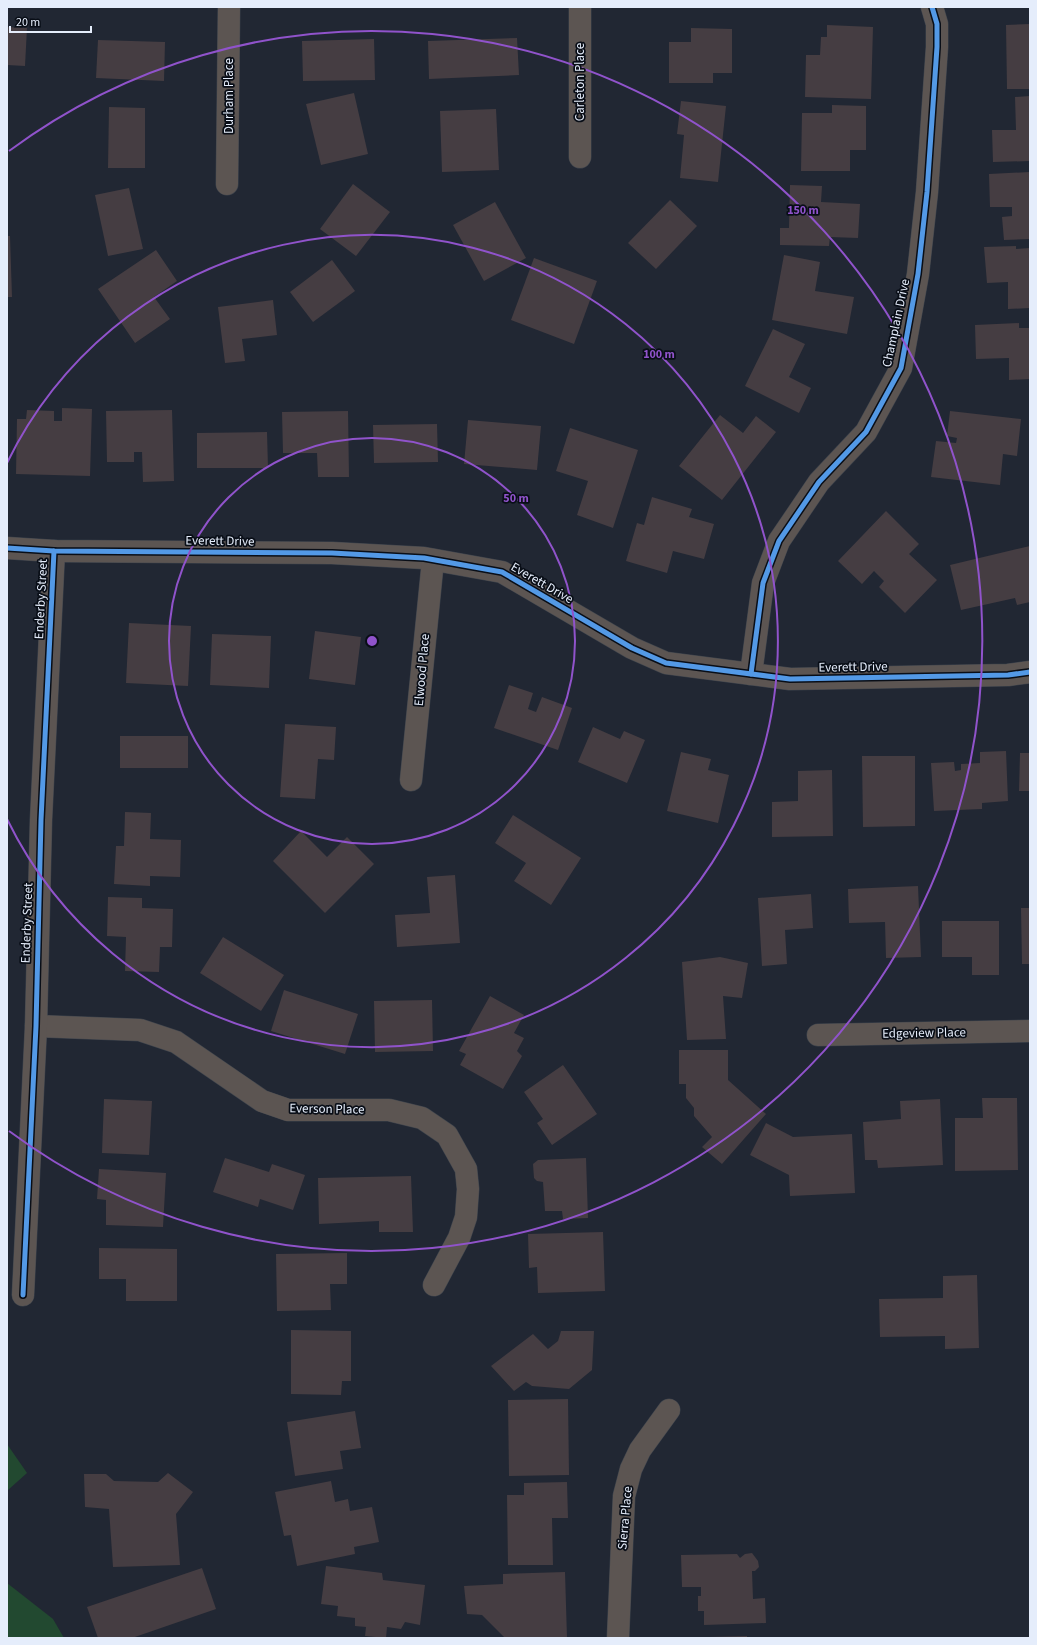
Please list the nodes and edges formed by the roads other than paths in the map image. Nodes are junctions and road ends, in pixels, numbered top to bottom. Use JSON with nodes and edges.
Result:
{"nodes":[{"id":1,"x":229,"y":7,"type":"edge"},
{"id":2,"x":580,"y":7,"type":"edge"},
{"id":3,"x":932,"y":7,"type":"edge"},
{"id":4,"x":580,"y":157,"type":"dead end"},
{"id":5,"x":227,"y":184,"type":"dead end"},
{"id":6,"x":7,"y":548,"type":"edge"},
{"id":7,"x":54,"y":551,"type":"junction"},
{"id":8,"x":433,"y":560,"type":"junction"},
{"id":9,"x":1030,"y":672,"type":"edge"},
{"id":10,"x":751,"y":674,"type":"junction"},
{"id":11,"x":411,"y":780,"type":"dead end"},
{"id":12,"x":36,"y":1026,"type":"junction"},
{"id":13,"x":1030,"y":1031,"type":"edge"},
{"id":14,"x":818,"y":1035,"type":"dead end"},
{"id":15,"x":434,"y":1285,"type":"dead end"},
{"id":16,"x":23,"y":1295,"type":"dead end"},
{"id":17,"x":669,"y":1410,"type":"dead end"},
{"id":18,"x":618,"y":1638,"type":"edge"}],
"edges":[{"from":1,"to":5,"type":"street","name":"Durham Place"},
{"from":2,"to":4,"type":"street","name":"Carleton Place"},
{"from":3,"to":10,"type":"street","name":"Champlain Drive"},
{"from":6,"to":7,"type":"street","name":"Everett Drive"},
{"from":7,"to":8,"type":"street","name":"Everett Drive"},
{"from":7,"to":12,"type":"street","name":"Enderby Street"},
{"from":8,"to":10,"type":"street","name":"Everett Drive"},
{"from":8,"to":11,"type":"street","name":"Elwood Place"},
{"from":9,"to":10,"type":"street","name":"Everett Drive"},
{"from":12,"to":15,"type":"street","name":"Everson Place"},
{"from":12,"to":16,"type":"street","name":"Enderby Street"},
{"from":13,"to":14,"type":"street","name":"Edgeview Place"},
{"from":17,"to":18,"type":"street","name":"Sierra Place"}]}
